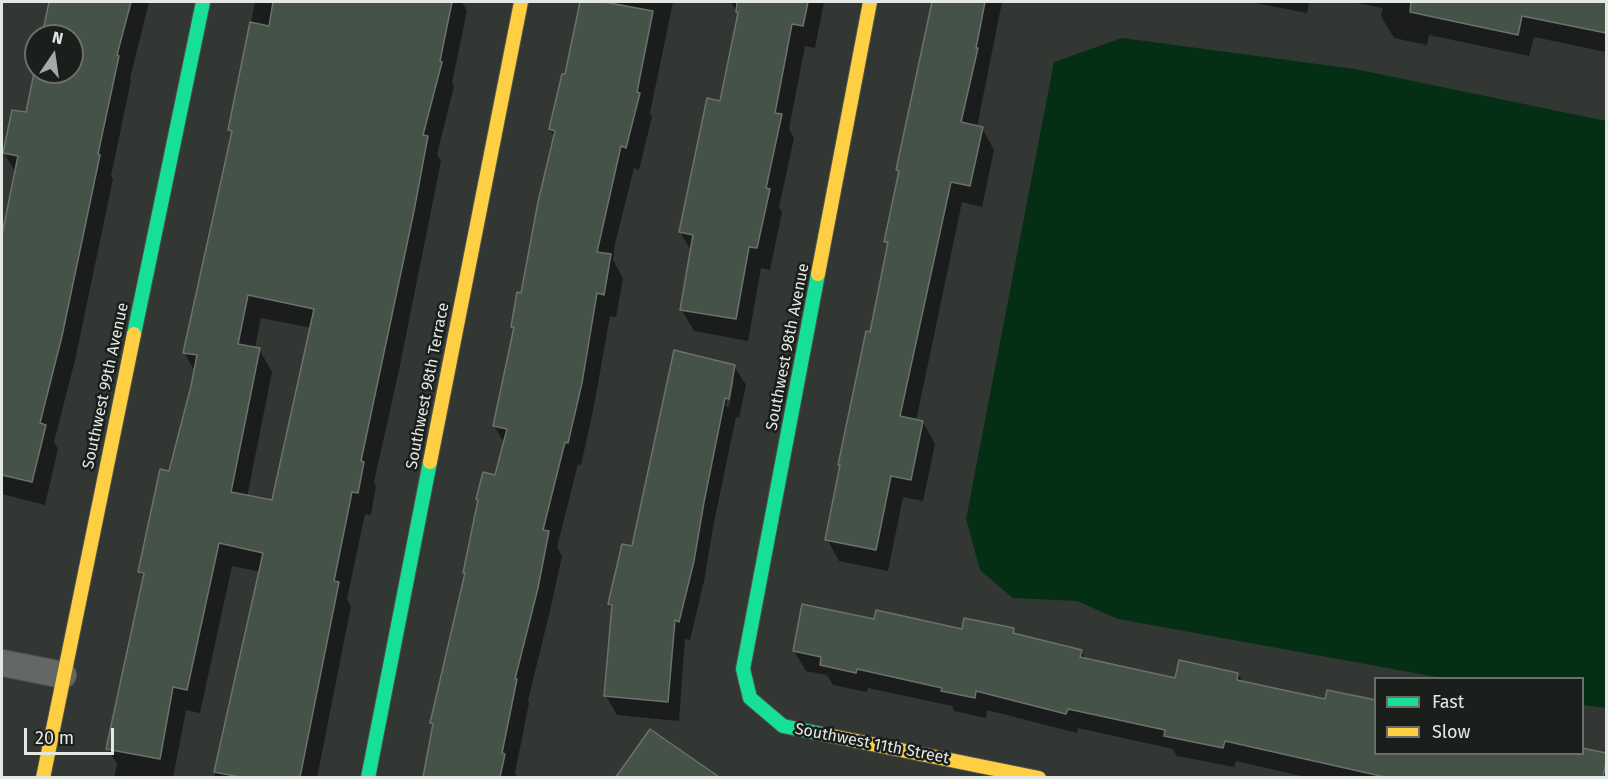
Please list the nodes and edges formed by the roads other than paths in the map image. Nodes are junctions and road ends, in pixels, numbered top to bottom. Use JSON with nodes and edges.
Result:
{"nodes":[{"id":1,"x":203,"y":2,"type":"edge"},
{"id":2,"x":521,"y":2,"type":"edge"},
{"id":3,"x":870,"y":2,"type":"edge"},
{"id":4,"x":2,"y":663,"type":"edge"},
{"id":5,"x":63,"y":675,"type":"junction"},
{"id":6,"x":750,"y":698,"type":"joint"},
{"id":7,"x":43,"y":777,"type":"edge"},
{"id":8,"x":368,"y":777,"type":"edge"},
{"id":9,"x":1039,"y":777,"type":"edge"}],
"edges":[{"from":1,"to":5,"type":"street","name":"Southwest 99th Avenue"},
{"from":2,"to":8,"type":"street","name":"Southwest 98th Terrace"},
{"from":3,"to":6,"type":"street","name":"Southwest 98th Avenue"},
{"from":4,"to":5,"type":"street"},
{"from":5,"to":7,"type":"street","name":"Southwest 99th Avenue"},
{"from":6,"to":9,"type":"street","name":"Southwest 11th Street"}]}
